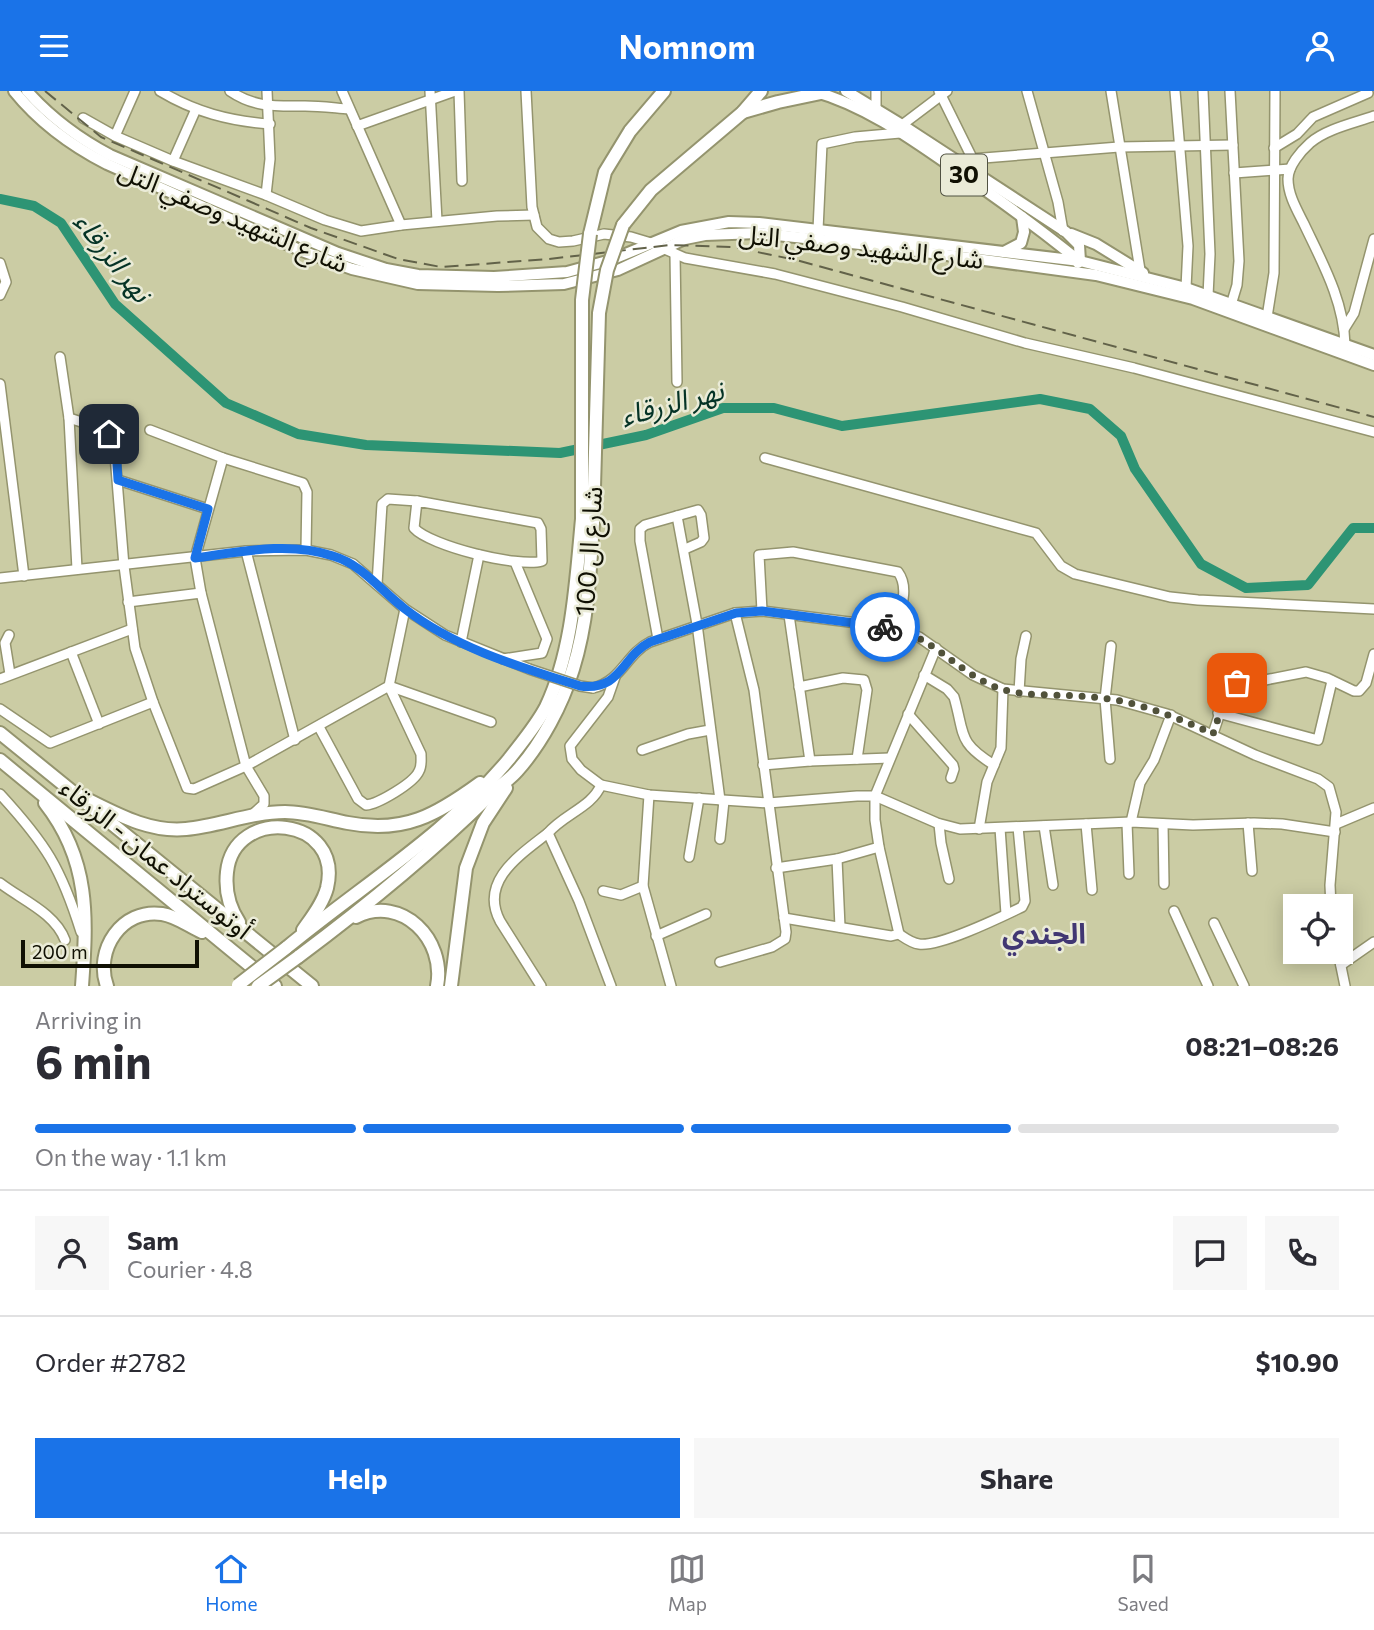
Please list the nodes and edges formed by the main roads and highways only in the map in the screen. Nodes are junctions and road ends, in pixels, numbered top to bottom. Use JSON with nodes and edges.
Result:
{"nodes":[{"id":1,"x":14,"y":91,"type":"edge"},
{"id":2,"x":27,"y":91,"type":"edge"},
{"id":3,"x":664,"y":91,"type":"edge"},
{"id":4,"x":761,"y":91,"type":"edge"},
{"id":5,"x":846,"y":91,"type":"edge"},
{"id":6,"x":817,"y":92,"type":"edge"},
{"id":7,"x":743,"y":113,"type":"junction"},
{"id":8,"x":901,"y":129,"type":"junction"},
{"id":9,"x":1022,"y":217,"type":"junction"},
{"id":10,"x":1065,"y":231,"type":"junction"},
{"id":11,"x":1001,"y":253,"type":"junction"},
{"id":12,"x":1080,"y":261,"type":"junction"},
{"id":13,"x":1068,"y":271,"type":"junction"},
{"id":14,"x":1096,"y":275,"type":"junction"},
{"id":15,"x":1152,"y":278,"type":"junction"},
{"id":16,"x":1374,"y":355,"type":"edge"},
{"id":17,"x":1374,"y":365,"type":"edge"},
{"id":18,"x":588,"y":520,"type":"junction"},
{"id":19,"x":0,"y":733,"type":"edge"},
{"id":20,"x":0,"y":760,"type":"edge"},
{"id":21,"x":503,"y":766,"type":"junction"},
{"id":22,"x":515,"y":773,"type":"junction"},
{"id":23,"x":32,"y":786,"type":"junction"},
{"id":24,"x":76,"y":794,"type":"junction"},
{"id":25,"x":343,"y":923,"type":"junction"},
{"id":26,"x":247,"y":934,"type":"junction"},
{"id":27,"x":217,"y":938,"type":"junction"},
{"id":28,"x":298,"y":939,"type":"junction"},
{"id":29,"x":82,"y":986,"type":"edge"},
{"id":30,"x":107,"y":986,"type":"edge"},
{"id":31,"x":238,"y":986,"type":"edge"},
{"id":32,"x":258,"y":986,"type":"edge"},
{"id":33,"x":275,"y":986,"type":"edge"},
{"id":34,"x":312,"y":986,"type":"edge"},
{"id":35,"x":436,"y":986,"type":"edge"},
{"id":36,"x":451,"y":986,"type":"edge"}],
"edges":[{"from":1,"to":13,"type":"main road","name":"شارع الشهيد وصفي التل"},
{"from":2,"to":11,"type":"main road","name":"شارع الشهيد وصفي التل"},
{"from":3,"to":18,"type":"highway","name":"شارع ال 100","bridge":true},
{"from":4,"to":7,"type":"highway","name":"شارع ال 100"},
{"from":5,"to":8,"type":"main road","number":"30"},
{"from":6,"to":7,"type":"highway"},
{"from":6,"to":8,"type":"main road","number":"30"},
{"from":7,"to":18,"type":"highway","name":"شارع ال 100","bridge":true},
{"from":8,"to":9,"type":"main road","number":"30"},
{"from":8,"to":10,"type":"main road","number":"30"},
{"from":9,"to":11,"type":"main road"},
{"from":9,"to":12,"type":"main road","number":"30"},
{"from":10,"to":12,"type":"main road","number":"30"},
{"from":10,"to":15,"type":"main road"},
{"from":11,"to":12,"type":"main road","name":"شارع الشهيد وصفي التل"},
{"from":12,"to":13,"type":"main road"},
{"from":12,"to":14,"type":"main road","number":"30"},
{"from":12,"to":15,"type":"main road","name":"شارع الشهيد وصفي التل","number":"30"},
{"from":13,"to":14,"type":"main road","name":"شارع الشهيد وصفي التل"},
{"from":14,"to":17,"type":"main road","name":"شارع الشهيد وصفي التل","number":"30"},
{"from":15,"to":16,"type":"main road","name":"شارع الشهيد وصفي التل","number":"30"},
{"from":18,"to":21,"type":"highway","name":"شارع ال 100"},
{"from":18,"to":22,"type":"highway","name":"شارع ال 100"},
{"from":19,"to":24,"type":"highway","name":"أوتوستراد عمان - الزرقاء"},
{"from":20,"to":23,"type":"highway","name":"أوتوستراد عمان - الزرقاء"},
{"from":21,"to":24,"type":"highway"},
{"from":21,"to":28,"type":"highway","name":"شارع ال 100"},
{"from":22,"to":25,"type":"highway","name":"شارع ال 100"},
{"from":22,"to":36,"type":"highway"},
{"from":23,"to":27,"type":"highway","name":"أوتوستراد عمان - الزرقاء"},
{"from":23,"to":29,"type":"highway"},
{"from":24,"to":26,"type":"highway","name":"أوتوستراد عمان - الزرقاء"},
{"from":25,"to":32,"type":"highway","name":"شارع ال 100","bridge":true},
{"from":25,"to":35,"type":"highway"},
{"from":26,"to":28,"type":"highway"},
{"from":26,"to":34,"type":"highway","name":"أوتوستراد عمان - الزرقاء"},
{"from":27,"to":30,"type":"highway"},
{"from":27,"to":33,"type":"highway","name":"أوتوستراد عمان - الزرقاء"},
{"from":28,"to":31,"type":"highway","name":"شارع ال 100","bridge":true}]}
